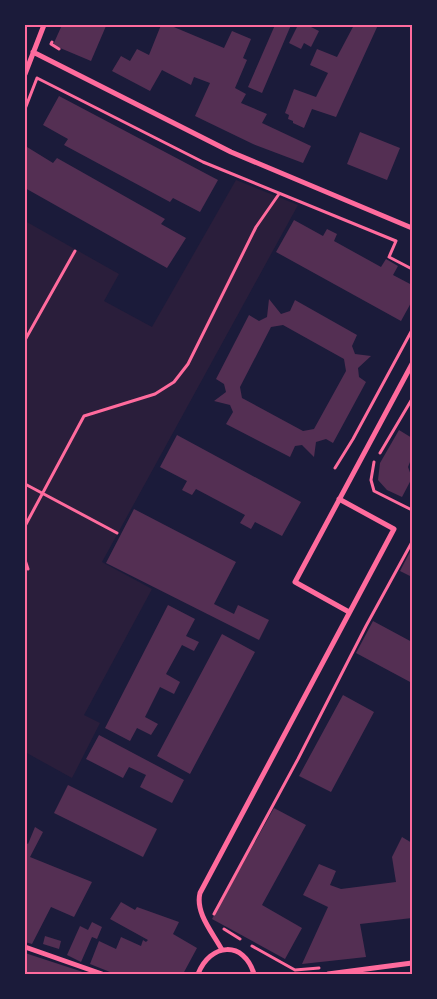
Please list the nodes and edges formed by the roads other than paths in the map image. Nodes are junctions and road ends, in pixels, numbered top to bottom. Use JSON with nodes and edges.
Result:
{"nodes":[{"id":1,"x":44,"y":25,"type":"edge"},
{"id":2,"x":33,"y":52,"type":"junction"},
{"id":3,"x":25,"y":74,"type":"edge"},
{"id":4,"x":412,"y":228,"type":"edge"},
{"id":5,"x":412,"y":364,"type":"edge"},
{"id":6,"x":339,"y":499,"type":"junction"},
{"id":7,"x":349,"y":612,"type":"junction"},
{"id":8,"x":25,"y":947,"type":"edge"},
{"id":9,"x":222,"y":950,"type":"junction"},
{"id":10,"x":412,"y":963,"type":"edge"},
{"id":11,"x":102,"y":974,"type":"edge"},
{"id":12,"x":198,"y":974,"type":"edge"},
{"id":13,"x":254,"y":974,"type":"edge"},
{"id":14,"x":328,"y":974,"type":"edge"}],
"edges":[{"from":1,"to":2,"type":"street"},
{"from":2,"to":3,"type":"street"},
{"from":2,"to":4,"type":"street"},
{"from":5,"to":6,"type":"street"},
{"from":6,"to":7,"type":"street"},
{"from":6,"to":7,"type":"street"},
{"from":7,"to":9,"type":"street"},
{"from":8,"to":11,"type":"street"},
{"from":9,"to":12,"type":"street"},
{"from":9,"to":13,"type":"street"},
{"from":10,"to":14,"type":"street"}]}
